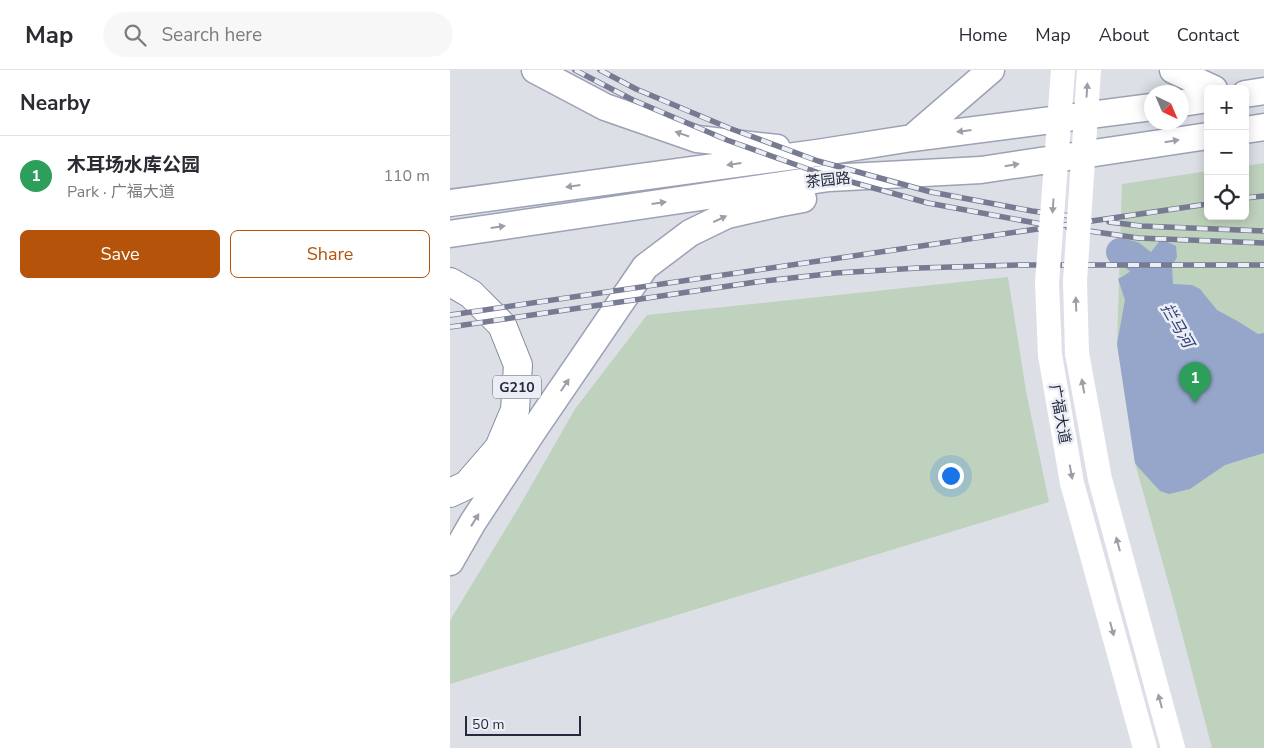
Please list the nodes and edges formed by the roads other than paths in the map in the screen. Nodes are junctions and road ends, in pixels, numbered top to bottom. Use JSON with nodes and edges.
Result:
{"nodes":[{"id":1,"x":535,"y":70,"type":"edge"},
{"id":2,"x":990,"y":70,"type":"edge"},
{"id":3,"x":1063,"y":70,"type":"edge"},
{"id":4,"x":1088,"y":70,"type":"edge"},
{"id":5,"x":1173,"y":70,"type":"edge"},
{"id":6,"x":1205,"y":85,"type":"edge"},
{"id":7,"x":1264,"y":91,"type":"edge"},
{"id":8,"x":1249,"y":93,"type":"edge"},
{"id":9,"x":1204,"y":100,"type":"edge"},
{"id":10,"x":1189,"y":102,"type":"edge"},
{"id":11,"x":1144,"y":108,"type":"edge"},
{"id":12,"x":1264,"y":127,"type":"edge"},
{"id":13,"x":1249,"y":129,"type":"edge"},
{"id":14,"x":1204,"y":137,"type":"edge"},
{"id":15,"x":912,"y":138,"type":"junction"},
{"id":16,"x":817,"y":153,"type":"junction"},
{"id":17,"x":981,"y":170,"type":"junction"},
{"id":18,"x":450,"y":203,"type":"edge"},
{"id":19,"x":450,"y":234,"type":"edge"},
{"id":20,"x":450,"y":282,"type":"edge"},
{"id":21,"x":450,"y":492,"type":"edge"},
{"id":22,"x":450,"y":562,"type":"edge"},
{"id":23,"x":1145,"y":748,"type":"edge"},
{"id":24,"x":1173,"y":748,"type":"edge"}],
"edges":[{"from":16,"to":1,"type":"main road","one_way":true},
{"from":2,"to":15,"type":"main road"},
{"from":3,"to":23,"type":"main road","name":"广福大道","one_way":true,"bridge":true},
{"from":24,"to":4,"type":"main road","name":"广福大道","one_way":true,"bridge":true},
{"from":5,"to":6,"type":"main road"},
{"from":7,"to":8,"type":"main road"},
{"from":9,"to":10,"type":"main road"},
{"from":11,"to":15,"type":"main road","name":"茶园路","one_way":true},
{"from":12,"to":13,"type":"main road"},
{"from":17,"to":14,"type":"main road","name":"茶园路","one_way":true},
{"from":15,"to":16,"type":"main road","name":"茶园路"},
{"from":16,"to":18,"type":"main road","name":"茶园路","one_way":true},
{"from":19,"to":17,"type":"main road","name":"茶园路","one_way":true},
{"from":22,"to":17,"type":"main road","one_way":true},
{"from":20,"to":21,"type":"highway","number":"G210"}]}
